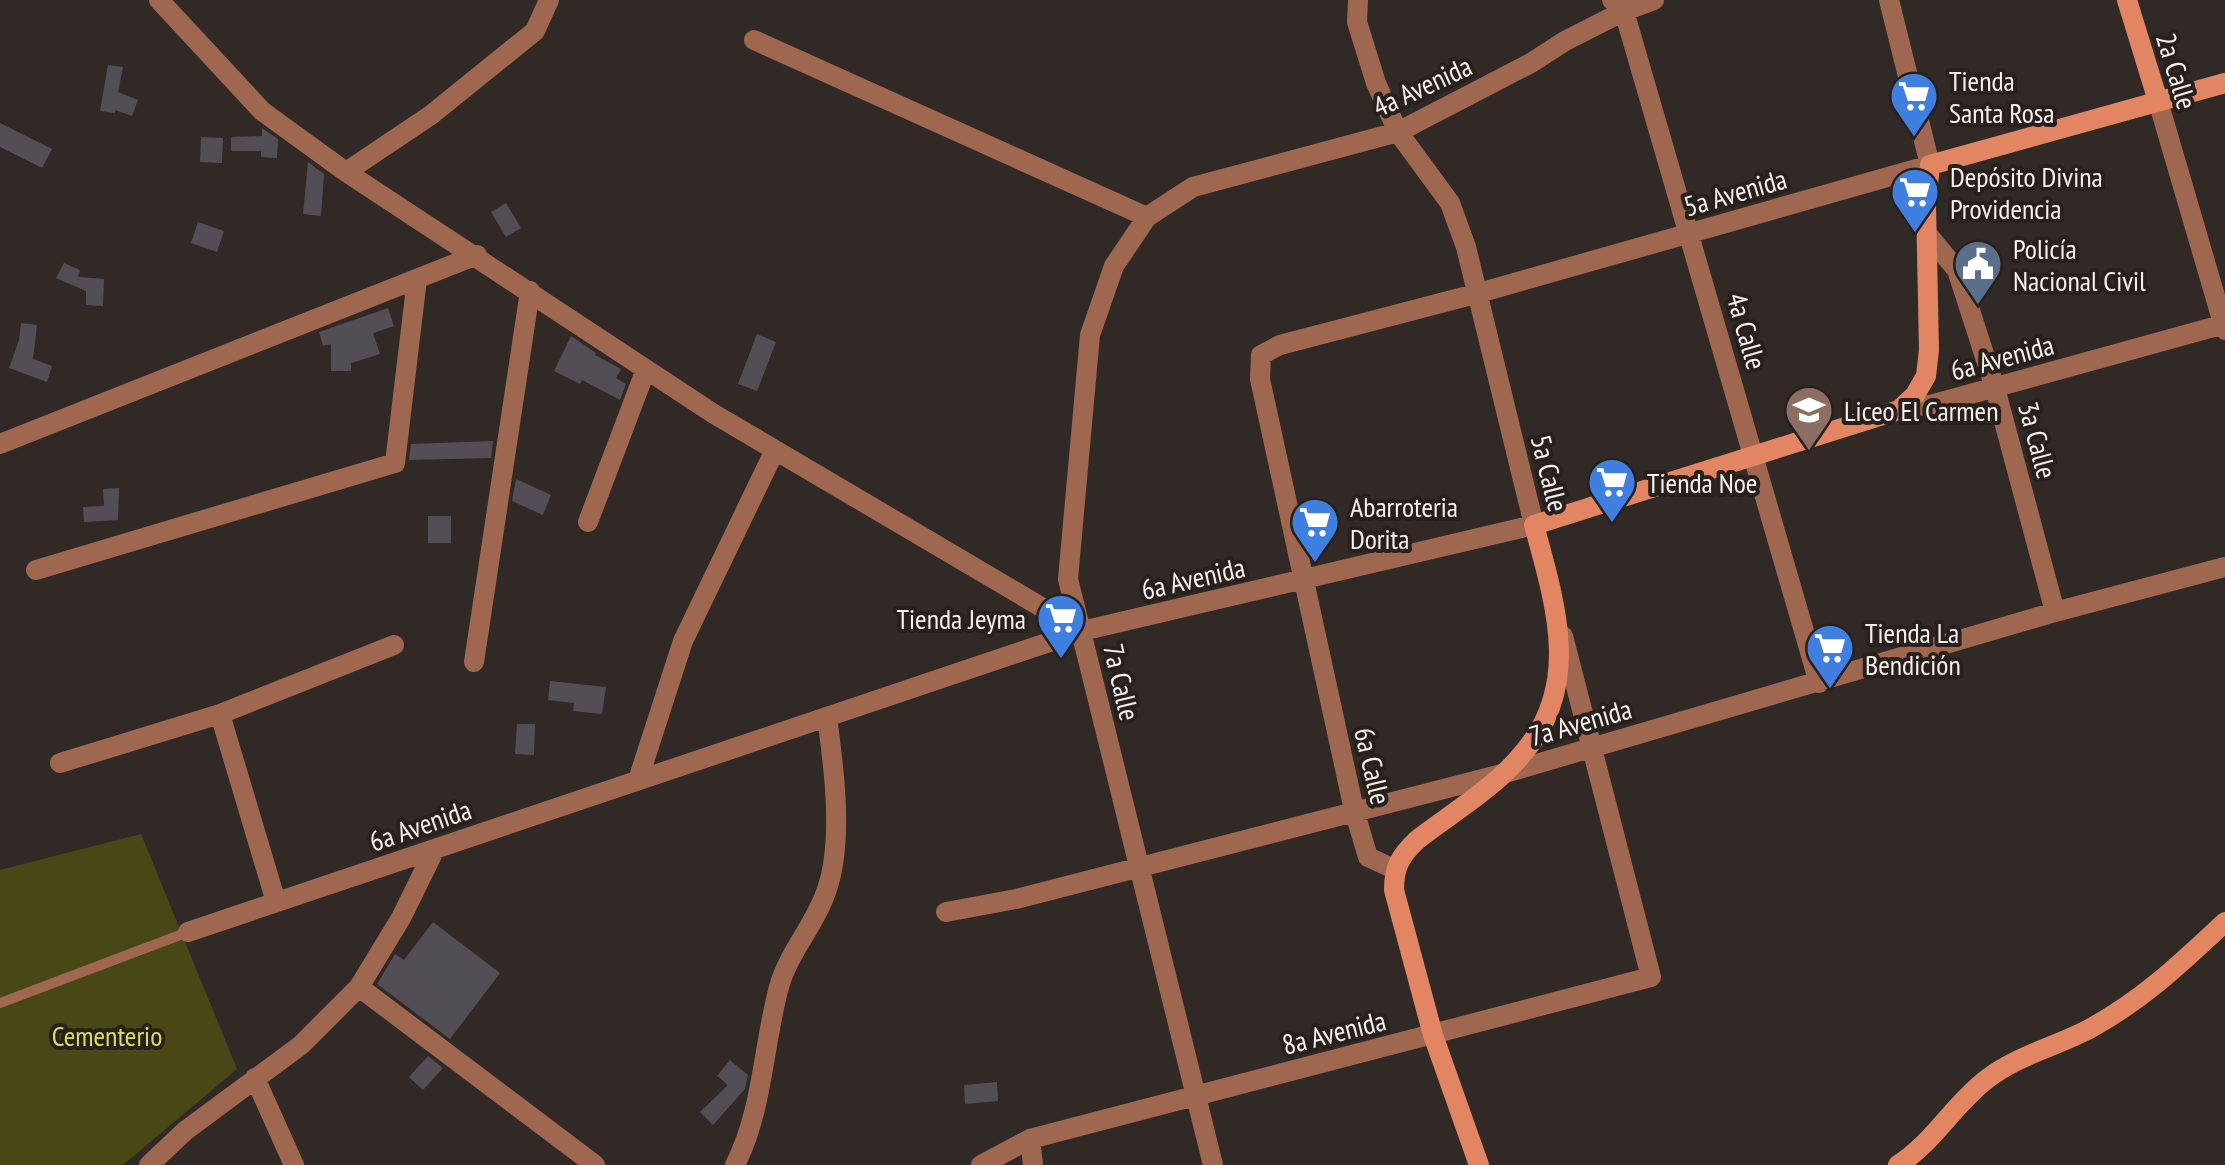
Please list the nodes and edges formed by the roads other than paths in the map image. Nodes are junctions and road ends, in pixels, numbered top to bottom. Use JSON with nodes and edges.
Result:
{"nodes":[{"id":1,"x":159,"y":0,"type":"edge"},
{"id":2,"x":549,"y":0,"type":"edge"},
{"id":3,"x":1358,"y":0,"type":"edge"},
{"id":4,"x":1654,"y":0,"type":"edge"},
{"id":5,"x":1889,"y":0,"type":"edge"},
{"id":6,"x":2127,"y":0,"type":"edge"},
{"id":7,"x":1618,"y":5,"type":"edge"},
{"id":8,"x":754,"y":40,"type":"dead end"},
{"id":9,"x":2225,"y":83,"type":"edge"},
{"id":10,"x":2158,"y":101,"type":"junction"},
{"id":11,"x":1398,"y":132,"type":"junction"},
{"id":12,"x":1930,"y":165,"type":"junction"},
{"id":13,"x":346,"y":172,"type":"junction"},
{"id":14,"x":1147,"y":217,"type":"junction"},
{"id":15,"x":1690,"y":234,"type":"junction"},
{"id":16,"x":1928,"y":235,"type":"junction"},
{"id":17,"x":476,"y":255,"type":"junction"},
{"id":18,"x":416,"y":279,"type":"junction"},
{"id":19,"x":530,"y":291,"type":"junction"},
{"id":20,"x":1479,"y":293,"type":"junction"},
{"id":21,"x":2225,"y":326,"type":"edge"},
{"id":22,"x":1261,"y":355,"type":"joint"},
{"id":23,"x":646,"y":369,"type":"junction"},
{"id":24,"x":1995,"y":388,"type":"junction"},
{"id":25,"x":1899,"y":410,"type":"junction"},
{"id":26,"x":0,"y":444,"type":"edge"},
{"id":27,"x":775,"y":450,"type":"junction"},
{"id":28,"x":1753,"y":454,"type":"junction"},
{"id":29,"x":588,"y":522,"type":"dead end"},
{"id":30,"x":1534,"y":525,"type":"junction"},
{"id":31,"x":2225,"y":566,"type":"edge"},
{"id":32,"x":36,"y":570,"type":"dead end"},
{"id":33,"x":1302,"y":581,"type":"junction"},
{"id":34,"x":1552,"y":595,"type":"junction"},
{"id":35,"x":2055,"y":612,"type":"junction"},
{"id":36,"x":1082,"y":631,"type":"junction"},
{"id":37,"x":394,"y":645,"type":"dead end"},
{"id":38,"x":474,"y":662,"type":"dead end"},
{"id":39,"x":1819,"y":683,"type":"junction"},
{"id":40,"x":220,"y":714,"type":"junction"},
{"id":41,"x":827,"y":717,"type":"junction"},
{"id":42,"x":1590,"y":747,"type":"junction"},
{"id":43,"x":60,"y":763,"type":"dead end"},
{"id":44,"x":1502,"y":774,"type":"junction"},
{"id":45,"x":638,"y":780,"type":"junction"},
{"id":46,"x":1354,"y":810,"type":"junction"},
{"id":47,"x":434,"y":849,"type":"junction"},
{"id":48,"x":1138,"y":868,"type":"junction"},
{"id":49,"x":1394,"y":869,"type":"junction"},
{"id":50,"x":276,"y":902,"type":"junction"},
{"id":51,"x":946,"y":912,"type":"dead end"},
{"id":52,"x":2225,"y":922,"type":"edge"},
{"id":53,"x":188,"y":932,"type":"joint"},
{"id":54,"x":1651,"y":977,"type":"joint"},
{"id":55,"x":360,"y":987,"type":"junction"},
{"id":56,"x":0,"y":1003,"type":"edge"},
{"id":57,"x":1433,"y":1035,"type":"junction"},
{"id":58,"x":256,"y":1078,"type":"junction"},
{"id":59,"x":1196,"y":1096,"type":"junction"},
{"id":60,"x":1030,"y":1139,"type":"junction"},
{"id":61,"x":150,"y":1165,"type":"edge"},
{"id":62,"x":294,"y":1165,"type":"edge"},
{"id":63,"x":595,"y":1165,"type":"edge"},
{"id":64,"x":735,"y":1165,"type":"edge"},
{"id":65,"x":981,"y":1165,"type":"edge"},
{"id":66,"x":1033,"y":1165,"type":"edge"},
{"id":67,"x":1213,"y":1165,"type":"edge"},
{"id":68,"x":1479,"y":1165,"type":"edge"},
{"id":69,"x":1898,"y":1165,"type":"edge"}],
"edges":[{"from":1,"to":13,"type":"street"},
{"from":2,"to":13,"type":"street"},
{"from":3,"to":11,"type":"street","name":"5a Calle"},
{"from":4,"to":7,"type":"street","name":"4a Avenida"},
{"from":5,"to":12,"type":"street"},
{"from":6,"to":10,"type":"street","name":"2a Calle"},
{"from":7,"to":11,"type":"street","name":"4a Avenida"},
{"from":7,"to":15,"type":"street","name":"4a Calle"},
{"from":8,"to":14,"type":"street"},
{"from":9,"to":10,"type":"street","name":"5a Avenida"},
{"from":10,"to":12,"type":"street","name":"5a Avenida"},
{"from":10,"to":21,"type":"street","name":"2a Calle"},
{"from":11,"to":14,"type":"street","name":"4a Avenida"},
{"from":11,"to":20,"type":"street","name":"5a Calle"},
{"from":12,"to":15,"type":"street","name":"5a Avenida"},
{"from":12,"to":16,"type":"street"},
{"from":13,"to":17,"type":"street"},
{"from":14,"to":36,"type":"street","name":"7a Calle"},
{"from":15,"to":20,"type":"street","name":"5a Avenida"},
{"from":15,"to":28,"type":"street","name":"4a Calle"},
{"from":16,"to":24,"type":"street","name":"3a Calle"},
{"from":16,"to":25,"type":"street"},
{"from":17,"to":18,"type":"street"},
{"from":17,"to":19,"type":"street"},
{"from":18,"to":26,"type":"street"},
{"from":18,"to":32,"type":"street"},
{"from":19,"to":23,"type":"street"},
{"from":19,"to":38,"type":"street"},
{"from":20,"to":22,"type":"street","name":"5a Avenida"},
{"from":20,"to":30,"type":"street","name":"5a Calle"},
{"from":21,"to":24,"type":"street","name":"6a Avenida"},
{"from":22,"to":33,"type":"street","name":"6a Calle"},
{"from":23,"to":27,"type":"street"},
{"from":23,"to":29,"type":"street"},
{"from":24,"to":25,"type":"street","name":"6a Avenida"},
{"from":24,"to":35,"type":"street","name":"3a Calle"},
{"from":25,"to":28,"type":"street","name":"6a Avenida"},
{"from":27,"to":36,"type":"street"},
{"from":27,"to":45,"type":"street"},
{"from":28,"to":30,"type":"street","name":"6a Avenida"},
{"from":28,"to":39,"type":"street","name":"4a Calle"},
{"from":30,"to":33,"type":"street","name":"6a Avenida"},
{"from":30,"to":34,"type":"street","name":"5a Calle"},
{"from":31,"to":35,"type":"street","name":"7a Avenida"},
{"from":33,"to":36,"type":"street","name":"6a Avenida"},
{"from":33,"to":46,"type":"street","name":"6a Calle"},
{"from":34,"to":42,"type":"street","name":"5a Calle"},
{"from":34,"to":44,"type":"street"},
{"from":35,"to":39,"type":"street","name":"7a Avenida"},
{"from":36,"to":41,"type":"street","name":"6a Avenida"},
{"from":36,"to":48,"type":"street","name":"7a Calle"},
{"from":37,"to":40,"type":"street"},
{"from":39,"to":42,"type":"street","name":"7a Avenida"},
{"from":40,"to":43,"type":"street"},
{"from":40,"to":50,"type":"street"},
{"from":41,"to":45,"type":"street","name":"6a Avenida"},
{"from":41,"to":64,"type":"street"},
{"from":42,"to":44,"type":"street","name":"7a Avenida"},
{"from":42,"to":54,"type":"street","name":"5a Calle"},
{"from":44,"to":46,"type":"street","name":"7a Avenida"},
{"from":44,"to":49,"type":"street"},
{"from":45,"to":47,"type":"street","name":"6a Avenida"},
{"from":46,"to":48,"type":"street","name":"7a Avenida"},
{"from":46,"to":49,"type":"street","name":"6a Calle"},
{"from":47,"to":50,"type":"street","name":"6a Avenida"},
{"from":47,"to":55,"type":"street"},
{"from":48,"to":51,"type":"street","name":"7a Avenida"},
{"from":48,"to":59,"type":"street","name":"7a Calle"},
{"from":49,"to":57,"type":"street"},
{"from":50,"to":53,"type":"street","name":"6a Avenida"},
{"from":52,"to":69,"type":"street"},
{"from":53,"to":56,"type":"lane"},
{"from":54,"to":57,"type":"street","name":"8a Avenida"},
{"from":55,"to":58,"type":"street"},
{"from":55,"to":63,"type":"street"},
{"from":57,"to":59,"type":"street","name":"8a Avenida"},
{"from":57,"to":68,"type":"street"},
{"from":58,"to":61,"type":"street"},
{"from":58,"to":62,"type":"street"},
{"from":59,"to":60,"type":"street","name":"8a Avenida"},
{"from":59,"to":67,"type":"street","name":"7a Calle"},
{"from":60,"to":65,"type":"street","name":"8a Avenida"},
{"from":60,"to":66,"type":"street"}]}
